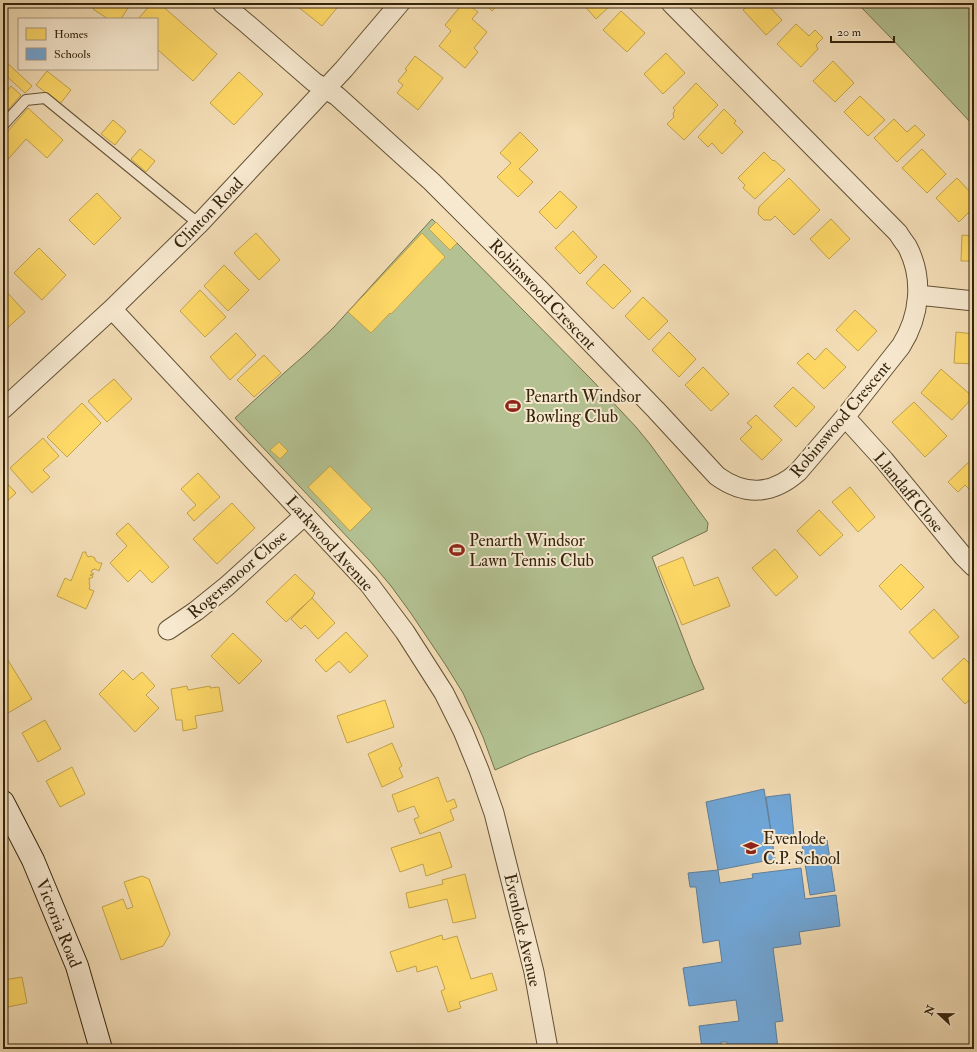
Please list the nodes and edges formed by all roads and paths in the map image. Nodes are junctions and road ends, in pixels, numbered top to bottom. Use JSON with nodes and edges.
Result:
{"nodes":[{"id":1,"x":222,"y":3,"type":"edge"},
{"id":2,"x":400,"y":3,"type":"edge"},
{"id":3,"x":671,"y":3,"type":"edge"},
{"id":4,"x":326,"y":89,"type":"junction"},
{"id":5,"x":3,"y":126,"type":"edge"},
{"id":6,"x":199,"y":224,"type":"junction"},
{"id":7,"x":918,"y":295,"type":"junction"},
{"id":8,"x":974,"y":301,"type":"edge"},
{"id":9,"x":112,"y":309,"type":"junction"},
{"id":10,"x":3,"y":409,"type":"edge"},
{"id":11,"x":845,"y":417,"type":"junction"},
{"id":12,"x":305,"y":515,"type":"junction"},
{"id":13,"x":974,"y":567,"type":"edge"},
{"id":14,"x":168,"y":630,"type":"dead end"},
{"id":15,"x":3,"y":802,"type":"edge"},
{"id":16,"x":494,"y":813,"type":"joint"},
{"id":17,"x":102,"y":1049,"type":"edge"},
{"id":18,"x":548,"y":1049,"type":"edge"}],
"edges":[{"from":1,"to":4,"type":"street","name":"Robinswood Crescent"},
{"from":2,"to":4,"type":"street","name":"Clinton Road"},
{"from":3,"to":7,"type":"street","name":"Robinswood Crescent"},
{"from":4,"to":6,"type":"street","name":"Clinton Road"},
{"from":4,"to":11,"type":"street","name":"Robinswood Crescent"},
{"from":5,"to":6,"type":"lane"},
{"from":6,"to":9,"type":"street","name":"Clinton Road"},
{"from":7,"to":8,"type":"street"},
{"from":7,"to":11,"type":"street","name":"Robinswood Crescent"},
{"from":9,"to":10,"type":"street","name":"Clinton Road"},
{"from":9,"to":12,"type":"street","name":"Larkwood Avenue"},
{"from":11,"to":13,"type":"street","name":"Llandaff Close"},
{"from":12,"to":14,"type":"street","name":"Rogersmoor Close"},
{"from":12,"to":16,"type":"street","name":"Larkwood Avenue"},
{"from":15,"to":17,"type":"street","name":"Victoria Road"},
{"from":16,"to":18,"type":"street","name":"Evenlode Avenue"}]}
